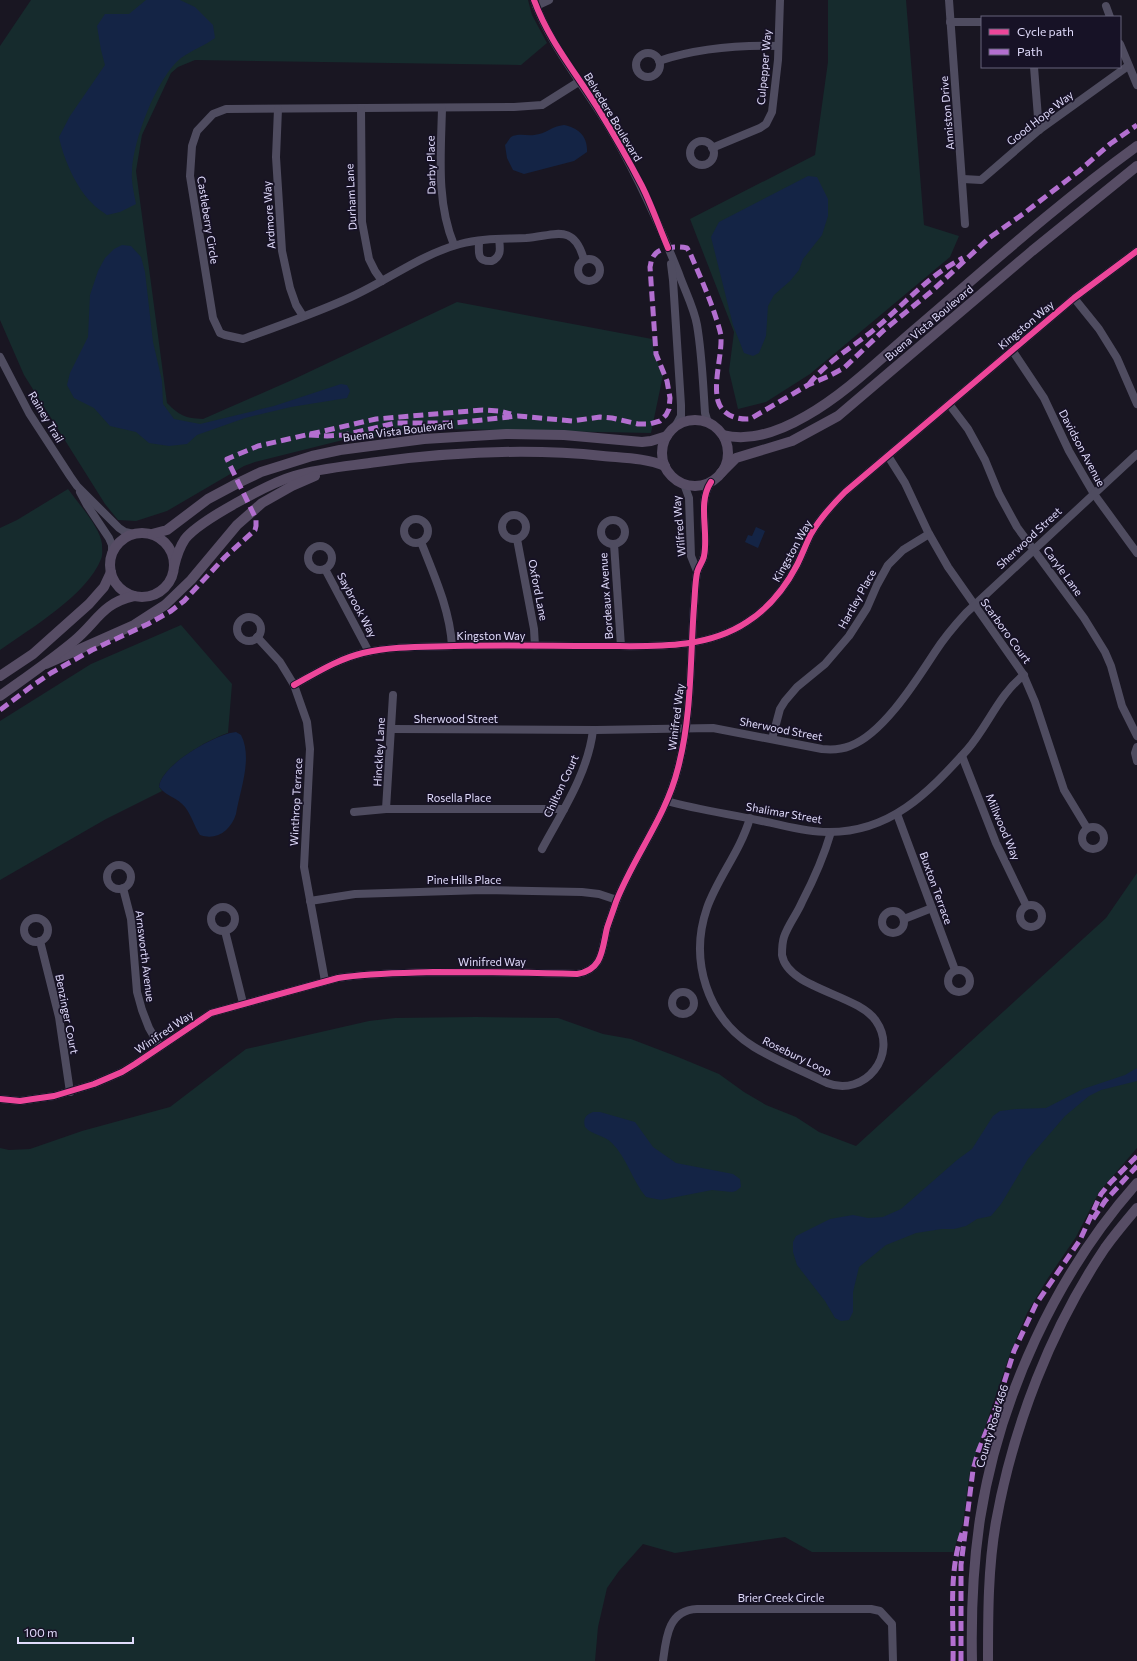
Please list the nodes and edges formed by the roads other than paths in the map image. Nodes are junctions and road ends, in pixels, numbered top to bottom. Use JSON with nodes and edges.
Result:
{"nodes":[{"id":1,"x":549,"y":0,"type":"edge"},
{"id":2,"x":780,"y":0,"type":"edge"},
{"id":3,"x":948,"y":0,"type":"edge"},
{"id":4,"x":535,"y":3,"type":"edge"},
{"id":5,"x":1106,"y":6,"type":"dead end"},
{"id":6,"x":1110,"y":16,"type":"edge"},
{"id":7,"x":950,"y":22,"type":"junction"},
{"id":8,"x":981,"y":22,"type":"edge"},
{"id":9,"x":778,"y":46,"type":"junction"},
{"id":10,"x":1121,"y":47,"type":"edge"},
{"id":11,"x":659,"y":61,"type":"dead end"},
{"id":12,"x":1128,"y":66,"type":"junction"},
{"id":13,"x":1034,"y":68,"type":"edge"},
{"id":14,"x":580,"y":81,"type":"junction"},
{"id":15,"x":1137,"y":85,"type":"edge"},
{"id":16,"x":278,"y":108,"type":"junction"},
{"id":17,"x":361,"y":108,"type":"junction"},
{"id":18,"x":442,"y":108,"type":"junction"},
{"id":19,"x":1039,"y":130,"type":"junction"},
{"id":20,"x":1137,"y":146,"type":"edge"},
{"id":21,"x":712,"y":148,"type":"dead end"},
{"id":22,"x":1137,"y":166,"type":"edge"},
{"id":23,"x":963,"y":179,"type":"junction"},
{"id":24,"x":965,"y":224,"type":"dead end"},
{"id":25,"x":499,"y":239,"type":"junction"},
{"id":26,"x":479,"y":241,"type":"junction"},
{"id":27,"x":454,"y":245,"type":"junction"},
{"id":28,"x":668,"y":248,"type":"junction"},
{"id":29,"x":1137,"y":251,"type":"edge"},
{"id":30,"x":584,"y":260,"type":"dead end"},
{"id":31,"x":382,"y":281,"type":"junction"},
{"id":32,"x":1074,"y":298,"type":"junction"},
{"id":33,"x":303,"y":316,"type":"junction"},
{"id":34,"x":1012,"y":350,"type":"junction"},
{"id":35,"x":0,"y":357,"type":"edge"},
{"id":36,"x":949,"y":404,"type":"junction"},
{"id":37,"x":1137,"y":404,"type":"edge"},
{"id":38,"x":708,"y":423,"type":"junction"},
{"id":39,"x":675,"y":427,"type":"junction"},
{"id":40,"x":723,"y":435,"type":"junction"},
{"id":41,"x":667,"y":436,"type":"junction"},
{"id":42,"x":1137,"y":454,"type":"edge"},
{"id":43,"x":888,"y":456,"type":"junction"},
{"id":44,"x":665,"y":466,"type":"junction"},
{"id":45,"x":337,"y":467,"type":"junction"},
{"id":46,"x":722,"y":473,"type":"junction"},
{"id":47,"x":711,"y":482,"type":"junction"},
{"id":48,"x":684,"y":484,"type":"junction"},
{"id":49,"x":77,"y":486,"type":"junction"},
{"id":50,"x":1094,"y":494,"type":"junction"},
{"id":51,"x":134,"y":534,"type":"junction"},
{"id":52,"x":152,"y":534,"type":"junction"},
{"id":53,"x":929,"y":534,"type":"junction"},
{"id":54,"x":516,"y":539,"type":"dead end"},
{"id":55,"x":421,"y":542,"type":"dead end"},
{"id":56,"x":614,"y":544,"type":"dead end"},
{"id":57,"x":1034,"y":550,"type":"junction"},
{"id":58,"x":1137,"y":553,"type":"edge"},
{"id":59,"x":112,"y":555,"type":"junction"},
{"id":60,"x":174,"y":567,"type":"junction"},
{"id":61,"x":325,"y":569,"type":"dead end"},
{"id":62,"x":697,"y":571,"type":"junction"},
{"id":63,"x":111,"y":572,"type":"junction"},
{"id":64,"x":134,"y":596,"type":"junction"},
{"id":65,"x":974,"y":605,"type":"junction"},
{"id":66,"x":257,"y":637,"type":"dead end"},
{"id":67,"x":691,"y":644,"type":"junction"},
{"id":68,"x":452,"y":646,"type":"junction"},
{"id":69,"x":535,"y":646,"type":"junction"},
{"id":70,"x":621,"y":646,"type":"junction"},
{"id":71,"x":369,"y":652,"type":"junction"},
{"id":72,"x":46,"y":664,"type":"junction"},
{"id":73,"x":1024,"y":675,"type":"junction"},
{"id":74,"x":0,"y":676,"type":"edge"},
{"id":75,"x":294,"y":685,"type":"junction"},
{"id":76,"x":393,"y":695,"type":"dead end"},
{"id":77,"x":0,"y":696,"type":"edge"},
{"id":78,"x":686,"y":728,"type":"junction"},
{"id":79,"x":392,"y":730,"type":"junction"},
{"id":80,"x":593,"y":730,"type":"junction"},
{"id":81,"x":1137,"y":736,"type":"edge"},
{"id":82,"x":772,"y":739,"type":"junction"},
{"id":83,"x":1137,"y":747,"type":"edge"},
{"id":84,"x":962,"y":756,"type":"junction"},
{"id":85,"x":1137,"y":761,"type":"edge"},
{"id":86,"x":667,"y":801,"type":"junction"},
{"id":87,"x":386,"y":809,"type":"junction"},
{"id":88,"x":564,"y":809,"type":"junction"},
{"id":89,"x":354,"y":812,"type":"dead end"},
{"id":90,"x":897,"y":814,"type":"junction"},
{"id":91,"x":750,"y":818,"type":"junction"},
{"id":92,"x":1087,"y":828,"type":"dead end"},
{"id":93,"x":831,"y":832,"type":"junction"},
{"id":94,"x":542,"y":849,"type":"dead end"},
{"id":95,"x":123,"y":888,"type":"dead end"},
{"id":96,"x":617,"y":900,"type":"junction"},
{"id":97,"x":310,"y":901,"type":"junction"},
{"id":98,"x":1026,"y":905,"type":"dead end"},
{"id":99,"x":932,"y":908,"type":"junction"},
{"id":100,"x":904,"y":919,"type":"dead end"},
{"id":101,"x":225,"y":931,"type":"dead end"},
{"id":102,"x":40,"y":941,"type":"dead end"},
{"id":103,"x":955,"y":970,"type":"dead end"},
{"id":104,"x":325,"y":982,"type":"junction"},
{"id":105,"x":708,"y":994,"type":"junction"},
{"id":106,"x":694,"y":999,"type":"dead end"},
{"id":107,"x":243,"y":1003,"type":"junction"},
{"id":108,"x":160,"y":1047,"type":"junction"},
{"id":109,"x":70,"y":1092,"type":"junction"},
{"id":110,"x":0,"y":1099,"type":"edge"},
{"id":111,"x":1137,"y":1182,"type":"edge"},
{"id":112,"x":1137,"y":1208,"type":"edge"},
{"id":113,"x":996,"y":1451,"type":"junction"},
{"id":114,"x":1006,"y":1474,"type":"junction"},
{"id":115,"x":663,"y":1661,"type":"edge"},
{"id":116,"x":893,"y":1661,"type":"edge"},
{"id":117,"x":972,"y":1661,"type":"edge"},
{"id":118,"x":988,"y":1661,"type":"edge"}],
"edges":[{"from":1,"to":4,"type":"street"},
{"from":2,"to":9,"type":"street","name":"Culpepper Way"},
{"from":3,"to":7,"type":"street","name":"Anniston Drive"},
{"from":4,"to":14,"type":"street","name":"Belvedere Boulevard"},
{"from":5,"to":6,"type":"street"},
{"from":7,"to":8,"type":"street"},
{"from":7,"to":23,"type":"street","name":"Anniston Drive"},
{"from":9,"to":11,"type":"street"},
{"from":9,"to":21,"type":"street","name":"Culpepper Way"},
{"from":10,"to":12,"type":"street"},
{"from":12,"to":15,"type":"street"},
{"from":12,"to":19,"type":"street","name":"Good Hope Way"},
{"from":13,"to":19,"type":"street"},
{"from":14,"to":18,"type":"street","name":"Castleberry Circle"},
{"from":14,"to":28,"type":"street","name":"Belvedere Boulevard"},
{"from":16,"to":17,"type":"street","name":"Castleberry Circle"},
{"from":16,"to":33,"type":"street","name":"Ardmore Way"},
{"from":16,"to":33,"type":"street","name":"Castleberry Circle"},
{"from":17,"to":18,"type":"street","name":"Castleberry Circle"},
{"from":17,"to":31,"type":"street","name":"Durham Lane"},
{"from":18,"to":27,"type":"street","name":"Darby Place"},
{"from":19,"to":23,"type":"street","name":"Good Hope Way"},
{"from":20,"to":40,"type":"main road","name":"Buena Vista Boulevard"},
{"from":22,"to":46,"type":"main road","name":"Buena Vista Boulevard"},
{"from":23,"to":24,"type":"street","name":"Anniston Drive"},
{"from":25,"to":26,"type":"street","name":"Castleberry Circle"},
{"from":25,"to":26,"type":"street"},
{"from":25,"to":30,"type":"street","name":"Castleberry Circle"},
{"from":26,"to":27,"type":"street","name":"Castleberry Circle"},
{"from":27,"to":31,"type":"street","name":"Castleberry Circle"},
{"from":28,"to":38,"type":"street","name":"Belvedere Boulevard"},
{"from":28,"to":39,"type":"street","name":"Belvedere Boulevard"},
{"from":29,"to":32,"type":"street","name":"Kingston Way"},
{"from":31,"to":33,"type":"street","name":"Castleberry Circle"},
{"from":32,"to":34,"type":"street","name":"Kingston Way"},
{"from":32,"to":37,"type":"street"},
{"from":34,"to":36,"type":"street","name":"Kingston Way"},
{"from":34,"to":50,"type":"street","name":"Davidson Avenue"},
{"from":35,"to":49,"type":"street","name":"Rainey Trail"},
{"from":36,"to":43,"type":"street","name":"Kingston Way"},
{"from":36,"to":57,"type":"street","name":"Caryle Lane"},
{"from":38,"to":39,"type":"main road"},
{"from":38,"to":40,"type":"main road","name":"Buena Vista Boulevard"},
{"from":39,"to":41,"type":"main road"},
{"from":40,"to":46,"type":"main road"},
{"from":41,"to":44,"type":"main road"},
{"from":41,"to":52,"type":"main road","name":"Buena Vista Boulevard"},
{"from":42,"to":50,"type":"street","name":"Sherwood Street"},
{"from":43,"to":53,"type":"street","name":"Scarboro Court"},
{"from":43,"to":67,"type":"street","name":"Kingston Way"},
{"from":44,"to":45,"type":"main road"},
{"from":44,"to":48,"type":"main road"},
{"from":45,"to":60,"type":"main road"},
{"from":45,"to":72,"type":"main road"},
{"from":46,"to":47,"type":"main road","name":"Buena Vista Boulevard"},
{"from":47,"to":48,"type":"main road","name":"Buena Vista Boulevard"},
{"from":47,"to":62,"type":"street","name":"Wilfred Way"},
{"from":48,"to":62,"type":"street","name":"Wilfred Way"},
{"from":49,"to":51,"type":"street","name":"Rainey Trail"},
{"from":49,"to":59,"type":"street","name":"Rainey Trail"},
{"from":50,"to":57,"type":"street","name":"Sherwood Street"},
{"from":50,"to":58,"type":"street","name":"Davidson Avenue"},
{"from":51,"to":52,"type":"main road"},
{"from":51,"to":59,"type":"main road"},
{"from":52,"to":60,"type":"main road"},
{"from":53,"to":65,"type":"street","name":"Scarboro Court"},
{"from":53,"to":82,"type":"street","name":"Hartley Place"},
{"from":54,"to":69,"type":"street","name":"Oxford Lane"},
{"from":55,"to":68,"type":"street"},
{"from":56,"to":70,"type":"street","name":"Bordeaux Avenue"},
{"from":57,"to":65,"type":"street","name":"Sherwood Street"},
{"from":57,"to":81,"type":"street","name":"Caryle Lane"},
{"from":59,"to":63,"type":"main road"},
{"from":60,"to":64,"type":"main road"},
{"from":61,"to":71,"type":"street","name":"Saybrook Way"},
{"from":62,"to":67,"type":"street","name":"Winifred Way"},
{"from":63,"to":64,"type":"main road"},
{"from":63,"to":74,"type":"main road"},
{"from":64,"to":72,"type":"main road"},
{"from":65,"to":73,"type":"street","name":"Scarboro Court"},
{"from":65,"to":82,"type":"street","name":"Sherwood Street"},
{"from":66,"to":75,"type":"street","name":"Winthrop Terrace"},
{"from":67,"to":70,"type":"street","name":"Kingston Way"},
{"from":67,"to":78,"type":"street","name":"Winifred Way"},
{"from":68,"to":69,"type":"street","name":"Kingston Way"},
{"from":68,"to":71,"type":"street","name":"Kingston Way"},
{"from":69,"to":70,"type":"street","name":"Kingston Way"},
{"from":71,"to":75,"type":"street","name":"Kingston Way"},
{"from":72,"to":77,"type":"main road"},
{"from":73,"to":84,"type":"street","name":"Shalimar Street"},
{"from":73,"to":92,"type":"street","name":"Scarboro Court"},
{"from":75,"to":97,"type":"street","name":"Winthrop Terrace"},
{"from":76,"to":79,"type":"street","name":"Hinckley Lane"},
{"from":78,"to":80,"type":"street","name":"Sherwood Street"},
{"from":78,"to":82,"type":"street","name":"Sherwood Street"},
{"from":78,"to":86,"type":"street","name":"Winifred Way"},
{"from":79,"to":80,"type":"street","name":"Sherwood Street"},
{"from":79,"to":87,"type":"street","name":"Hinckley Lane"},
{"from":80,"to":88,"type":"street","name":"Chilton Court"},
{"from":83,"to":85,"type":"street"},
{"from":84,"to":90,"type":"street","name":"Shalimar Street"},
{"from":84,"to":98,"type":"street","name":"Millwood Way"},
{"from":86,"to":91,"type":"street","name":"Shalimar Street"},
{"from":86,"to":96,"type":"street","name":"Winifred Way"},
{"from":87,"to":88,"type":"street","name":"Rosella Place"},
{"from":87,"to":89,"type":"street","name":"Rosella Place"},
{"from":88,"to":94,"type":"street","name":"Chilton Court"},
{"from":90,"to":93,"type":"street","name":"Shalimar Street"},
{"from":90,"to":99,"type":"street","name":"Buxton Terrace"},
{"from":91,"to":93,"type":"street","name":"Shalimar Street"},
{"from":91,"to":105,"type":"street","name":"Rosebury Loop"},
{"from":93,"to":105,"type":"street","name":"Rosebury Loop"},
{"from":95,"to":108,"type":"street","name":"Arnsworth Avenue"},
{"from":96,"to":97,"type":"street","name":"Pine Hills Place"},
{"from":96,"to":104,"type":"street","name":"Winifred Way"},
{"from":97,"to":104,"type":"street","name":"Winthrop Terrace"},
{"from":99,"to":100,"type":"street"},
{"from":99,"to":103,"type":"street","name":"Buxton Terrace"},
{"from":101,"to":107,"type":"street"},
{"from":102,"to":109,"type":"street","name":"Benzinger Court"},
{"from":104,"to":107,"type":"street","name":"Winifred Way"},
{"from":105,"to":106,"type":"street"},
{"from":107,"to":108,"type":"street","name":"Winifred Way"},
{"from":108,"to":109,"type":"street","name":"Winifred Way"},
{"from":109,"to":110,"type":"street","name":"Winifred Way"},
{"from":111,"to":113,"type":"main road","name":"County Road 466"},
{"from":112,"to":114,"type":"main road"},
{"from":113,"to":114,"type":"main road"},
{"from":113,"to":117,"type":"main road","name":"County Road 466"},
{"from":114,"to":118,"type":"main road"},
{"from":115,"to":116,"type":"street","name":"Brier Creek Circle"}]}
